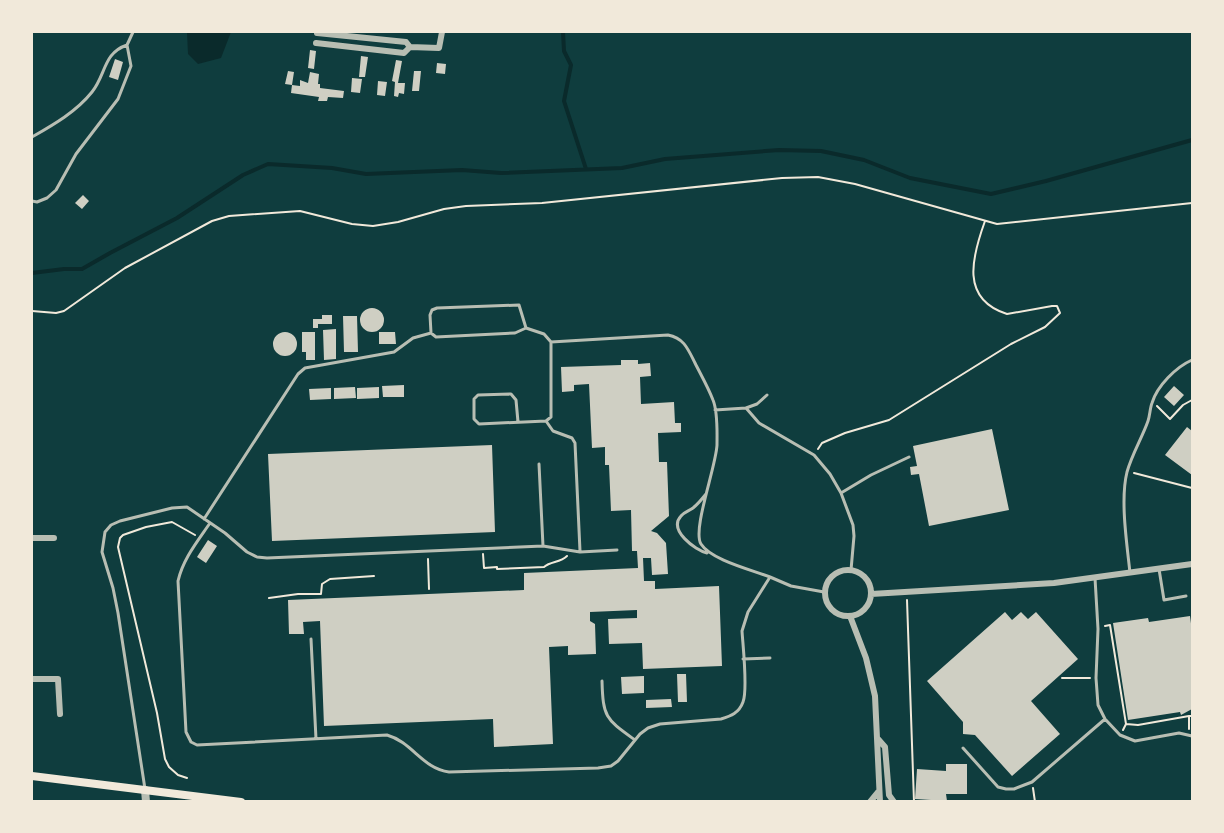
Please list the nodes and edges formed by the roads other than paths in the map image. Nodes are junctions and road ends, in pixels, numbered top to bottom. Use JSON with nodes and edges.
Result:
{"nodes":[{"id":1,"x":133,"y":32,"type":"edge"},
{"id":2,"x":442,"y":32,"type":"edge"},
{"id":3,"x":317,"y":33,"type":"dead end"},
{"id":4,"x":316,"y":43,"type":"dead end"},
{"id":5,"x":127,"y":45,"type":"junction"},
{"id":6,"x":410,"y":47,"type":"junction"},
{"id":7,"x":32,"y":138,"type":"edge"},
{"id":8,"x":32,"y":201,"type":"edge"},
{"id":9,"x":526,"y":328,"type":"junction"},
{"id":10,"x":431,"y":333,"type":"junction"},
{"id":11,"x":551,"y":342,"type":"junction"},
{"id":12,"x":1192,"y":360,"type":"edge"},
{"id":13,"x":767,"y":395,"type":"dead end"},
{"id":14,"x":746,"y":408,"type":"junction"},
{"id":15,"x":715,"y":410,"type":"junction"},
{"id":16,"x":518,"y":422,"type":"junction"},
{"id":17,"x":546,"y":422,"type":"junction"},
{"id":18,"x":909,"y":457,"type":"dead end"},
{"id":19,"x":539,"y":464,"type":"dead end"},
{"id":20,"x":708,"y":491,"type":"junction"},
{"id":21,"x":841,"y":493,"type":"junction"},
{"id":22,"x":204,"y":519,"type":"junction"},
{"id":23,"x":210,"y":523,"type":"junction"},
{"id":24,"x":32,"y":538,"type":"edge"},
{"id":25,"x":54,"y":538,"type":"dead end"},
{"id":26,"x":543,"y":546,"type":"junction"},
{"id":27,"x":617,"y":550,"type":"dead end"},
{"id":28,"x":580,"y":552,"type":"junction"},
{"id":29,"x":709,"y":553,"type":"junction"},
{"id":30,"x":1192,"y":564,"type":"edge"},
{"id":31,"x":1159,"y":569,"type":"junction"},
{"id":32,"x":851,"y":570,"type":"junction"},
{"id":33,"x":1130,"y":573,"type":"junction"},
{"id":34,"x":770,"y":578,"type":"junction"},
{"id":35,"x":1095,"y":578,"type":"junction"},
{"id":36,"x":824,"y":592,"type":"junction"},
{"id":37,"x":871,"y":594,"type":"junction"},
{"id":38,"x":1186,"y":596,"type":"dead end"},
{"id":39,"x":850,"y":616,"type":"junction"},
{"id":40,"x":311,"y":639,"type":"dead end"},
{"id":41,"x":770,"y":658,"type":"dead end"},
{"id":42,"x":743,"y":659,"type":"junction"},
{"id":43,"x":32,"y":679,"type":"edge"},
{"id":44,"x":602,"y":681,"type":"dead end"},
{"id":45,"x":60,"y":714,"type":"dead end"},
{"id":46,"x":1105,"y":719,"type":"junction"},
{"id":47,"x":1191,"y":735,"type":"edge"},
{"id":48,"x":877,"y":738,"type":"junction"},
{"id":49,"x":316,"y":739,"type":"junction"},
{"id":50,"x":635,"y":740,"type":"junction"},
{"id":51,"x":963,"y":748,"type":"dead end"},
{"id":52,"x":32,"y":776,"type":"edge"},
{"id":53,"x":145,"y":790,"type":"junction"},
{"id":54,"x":879,"y":791,"type":"junction"},
{"id":55,"x":146,"y":801,"type":"edge"},
{"id":56,"x":241,"y":801,"type":"edge"},
{"id":57,"x":870,"y":801,"type":"edge"},
{"id":58,"x":880,"y":801,"type":"edge"},
{"id":59,"x":894,"y":801,"type":"edge"}],
"edges":[{"from":1,"to":5,"type":"lane"},
{"from":2,"to":6,"type":"street"},
{"from":3,"to":6,"type":"street"},
{"from":4,"to":6,"type":"street"},
{"from":5,"to":7,"type":"lane"},
{"from":5,"to":8,"type":"lane"},
{"from":9,"to":10,"type":"lane"},
{"from":9,"to":10,"type":"lane"},
{"from":9,"to":11,"type":"lane"},
{"from":10,"to":22,"type":"lane"},
{"from":11,"to":15,"type":"lane"},
{"from":11,"to":17,"type":"lane"},
{"from":12,"to":33,"type":"lane"},
{"from":13,"to":14,"type":"lane"},
{"from":14,"to":15,"type":"lane"},
{"from":14,"to":21,"type":"lane"},
{"from":15,"to":20,"type":"lane"},
{"from":16,"to":16,"type":"lane"},
{"from":16,"to":17,"type":"lane"},
{"from":17,"to":28,"type":"lane"},
{"from":18,"to":21,"type":"lane"},
{"from":19,"to":26,"type":"lane"},
{"from":20,"to":29,"type":"lane"},
{"from":20,"to":29,"type":"lane"},
{"from":21,"to":32,"type":"lane"},
{"from":22,"to":23,"type":"lane"},
{"from":22,"to":53,"type":"lane"},
{"from":23,"to":26,"type":"lane"},
{"from":23,"to":49,"type":"lane"},
{"from":24,"to":25,"type":"street"},
{"from":26,"to":28,"type":"lane"},
{"from":27,"to":28,"type":"lane"},
{"from":29,"to":34,"type":"lane"},
{"from":30,"to":31,"type":"street"},
{"from":31,"to":33,"type":"street"},
{"from":31,"to":38,"type":"lane"},
{"from":32,"to":36,"type":"street"},
{"from":32,"to":37,"type":"street"},
{"from":33,"to":35,"type":"street"},
{"from":34,"to":36,"type":"lane"},
{"from":34,"to":42,"type":"lane"},
{"from":35,"to":37,"type":"street"},
{"from":35,"to":46,"type":"lane"},
{"from":36,"to":39,"type":"street"},
{"from":37,"to":39,"type":"street"},
{"from":39,"to":48,"type":"street"},
{"from":40,"to":49,"type":"lane"},
{"from":41,"to":42,"type":"lane"},
{"from":42,"to":50,"type":"lane"},
{"from":43,"to":45,"type":"street"},
{"from":44,"to":50,"type":"lane"},
{"from":46,"to":47,"type":"lane"},
{"from":46,"to":51,"type":"lane"},
{"from":48,"to":54,"type":"street"},
{"from":48,"to":59,"type":"street"},
{"from":49,"to":50,"type":"lane"},
{"from":52,"to":53,"type":"main road"},
{"from":53,"to":55,"type":"street"},
{"from":53,"to":56,"type":"main road"},
{"from":54,"to":57,"type":"street"},
{"from":54,"to":58,"type":"street"}]}
